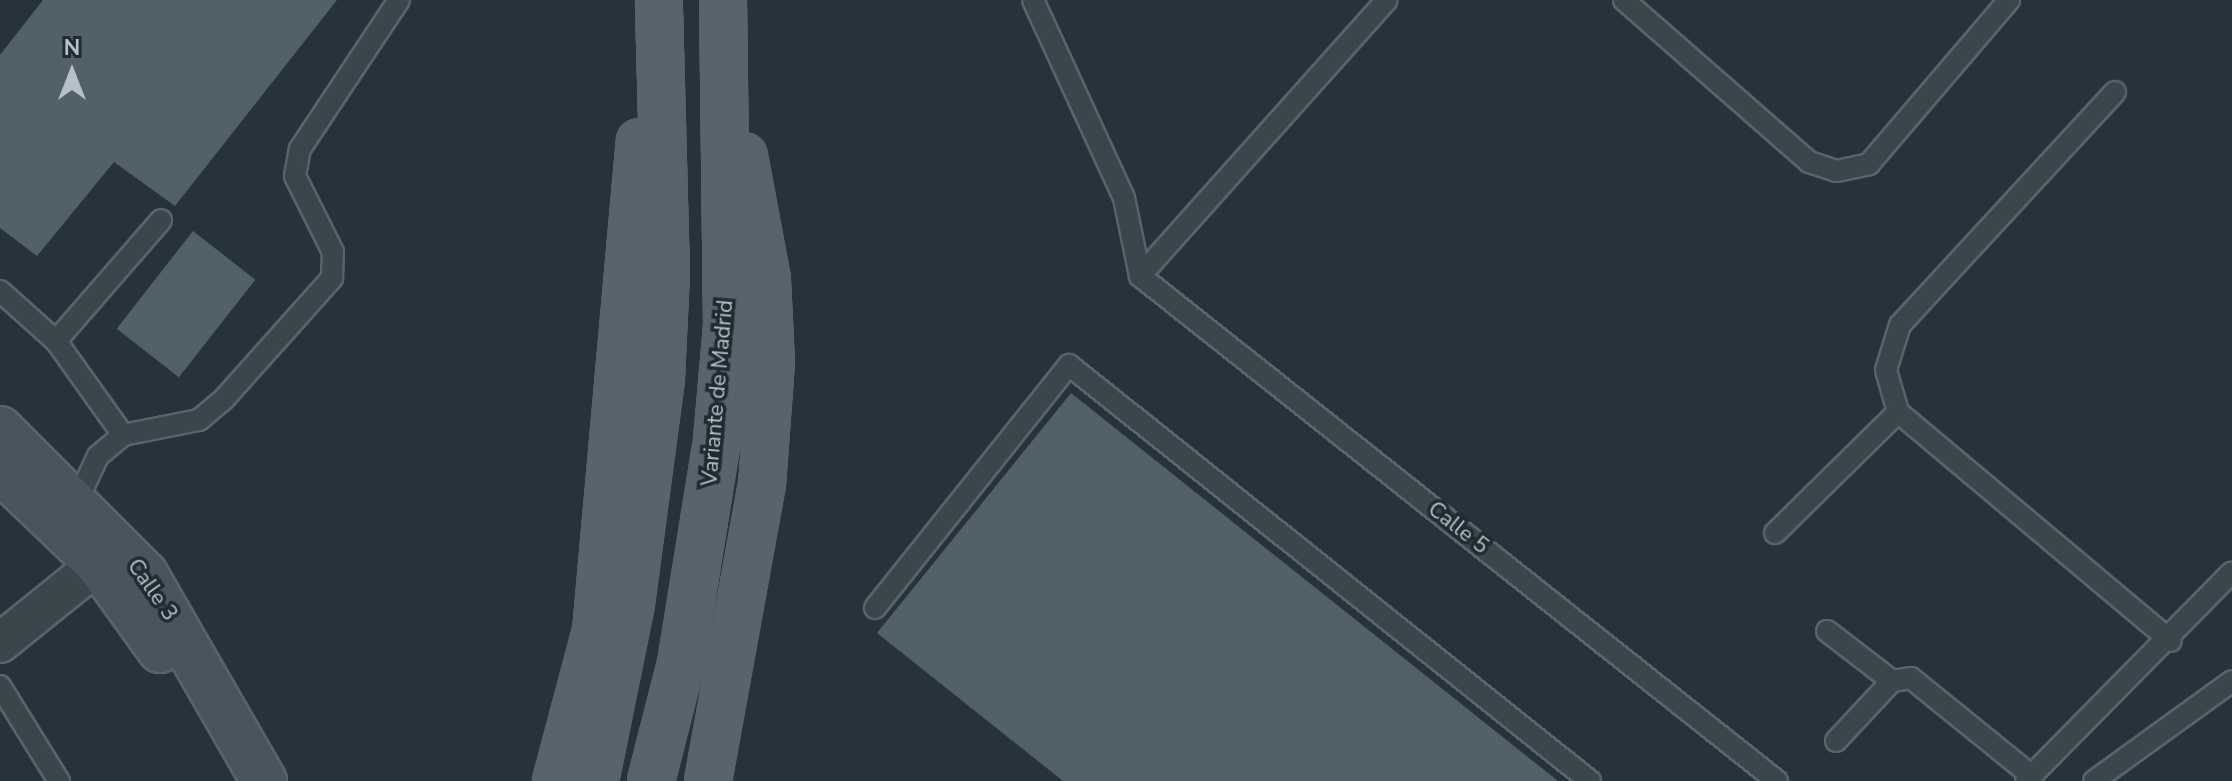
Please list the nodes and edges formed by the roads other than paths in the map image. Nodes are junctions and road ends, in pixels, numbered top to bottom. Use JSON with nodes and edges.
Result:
{"nodes":[{"id":1,"x":399,"y":0,"type":"edge"},
{"id":2,"x":723,"y":0,"type":"edge"},
{"id":3,"x":1033,"y":0,"type":"edge"},
{"id":4,"x":1387,"y":0,"type":"edge"},
{"id":5,"x":1624,"y":0,"type":"edge"},
{"id":6,"x":2009,"y":0,"type":"edge"},
{"id":7,"x":659,"y":15,"type":"edge"},
{"id":8,"x":724,"y":74,"type":"junction"},
{"id":9,"x":2115,"y":92,"type":"dead end"},
{"id":10,"x":161,"y":220,"type":"dead end"},
{"id":11,"x":1140,"y":276,"type":"junction"},
{"id":12,"x":0,"y":291,"type":"edge"},
{"id":13,"x":56,"y":341,"type":"junction"},
{"id":14,"x":1898,"y":412,"type":"junction"},
{"id":15,"x":0,"y":429,"type":"edge"},
{"id":16,"x":123,"y":435,"type":"junction"},
{"id":17,"x":0,"y":470,"type":"edge"},
{"id":18,"x":77,"y":501,"type":"junction"},
{"id":19,"x":1775,"y":533,"type":"dead end"},
{"id":20,"x":98,"y":564,"type":"junction"},
{"id":21,"x":2232,"y":572,"type":"edge"},
{"id":22,"x":875,"y":608,"type":"dead end"},
{"id":23,"x":1827,"y":631,"type":"dead end"},
{"id":24,"x":2171,"y":641,"type":"junction"},
{"id":25,"x":0,"y":643,"type":"edge"},
{"id":26,"x":1892,"y":681,"type":"junction"},
{"id":27,"x":2232,"y":681,"type":"edge"},
{"id":28,"x":0,"y":686,"type":"edge"},
{"id":29,"x":1836,"y":741,"type":"dead end"},
{"id":30,"x":2029,"y":778,"type":"edge"},
{"id":31,"x":59,"y":781,"type":"edge"},
{"id":32,"x":229,"y":781,"type":"edge"},
{"id":33,"x":264,"y":781,"type":"edge"},
{"id":34,"x":556,"y":781,"type":"edge"},
{"id":35,"x":595,"y":781,"type":"edge"},
{"id":36,"x":651,"y":781,"type":"edge"},
{"id":37,"x":708,"y":781,"type":"edge"},
{"id":38,"x":1590,"y":781,"type":"edge"},
{"id":39,"x":1777,"y":781,"type":"edge"},
{"id":40,"x":2094,"y":781,"type":"edge"}],
"edges":[{"from":1,"to":16,"type":"lane"},
{"from":2,"to":8,"type":"main road","name":"Variante de Madrid"},
{"from":3,"to":11,"type":"lane"},
{"from":4,"to":11,"type":"lane"},
{"from":5,"to":6,"type":"lane"},
{"from":7,"to":34,"type":"main road"},
{"from":7,"to":35,"type":"main road"},
{"from":8,"to":36,"type":"main road","name":"Variante de Madrid"},
{"from":8,"to":37,"type":"main road"},
{"from":9,"to":14,"type":"lane"},
{"from":10,"to":13,"type":"lane"},
{"from":11,"to":39,"type":"lane","name":"Calle 5"},
{"from":12,"to":13,"type":"lane"},
{"from":13,"to":16,"type":"lane"},
{"from":14,"to":19,"type":"lane"},
{"from":14,"to":24,"type":"lane"},
{"from":15,"to":18,"type":"main road","name":"Calle 3"},
{"from":16,"to":18,"type":"lane"},
{"from":17,"to":20,"type":"main road","name":"Calle 3"},
{"from":18,"to":33,"type":"main road","name":"Calle 3"},
{"from":20,"to":25,"type":"street"},
{"from":20,"to":32,"type":"main road","name":"Calle 3"},
{"from":21,"to":24,"type":"lane"},
{"from":22,"to":38,"type":"lane"},
{"from":23,"to":26,"type":"lane"},
{"from":24,"to":30,"type":"lane"},
{"from":26,"to":29,"type":"lane"},
{"from":26,"to":30,"type":"lane"},
{"from":27,"to":40,"type":"lane"},
{"from":28,"to":31,"type":"lane"}]}
